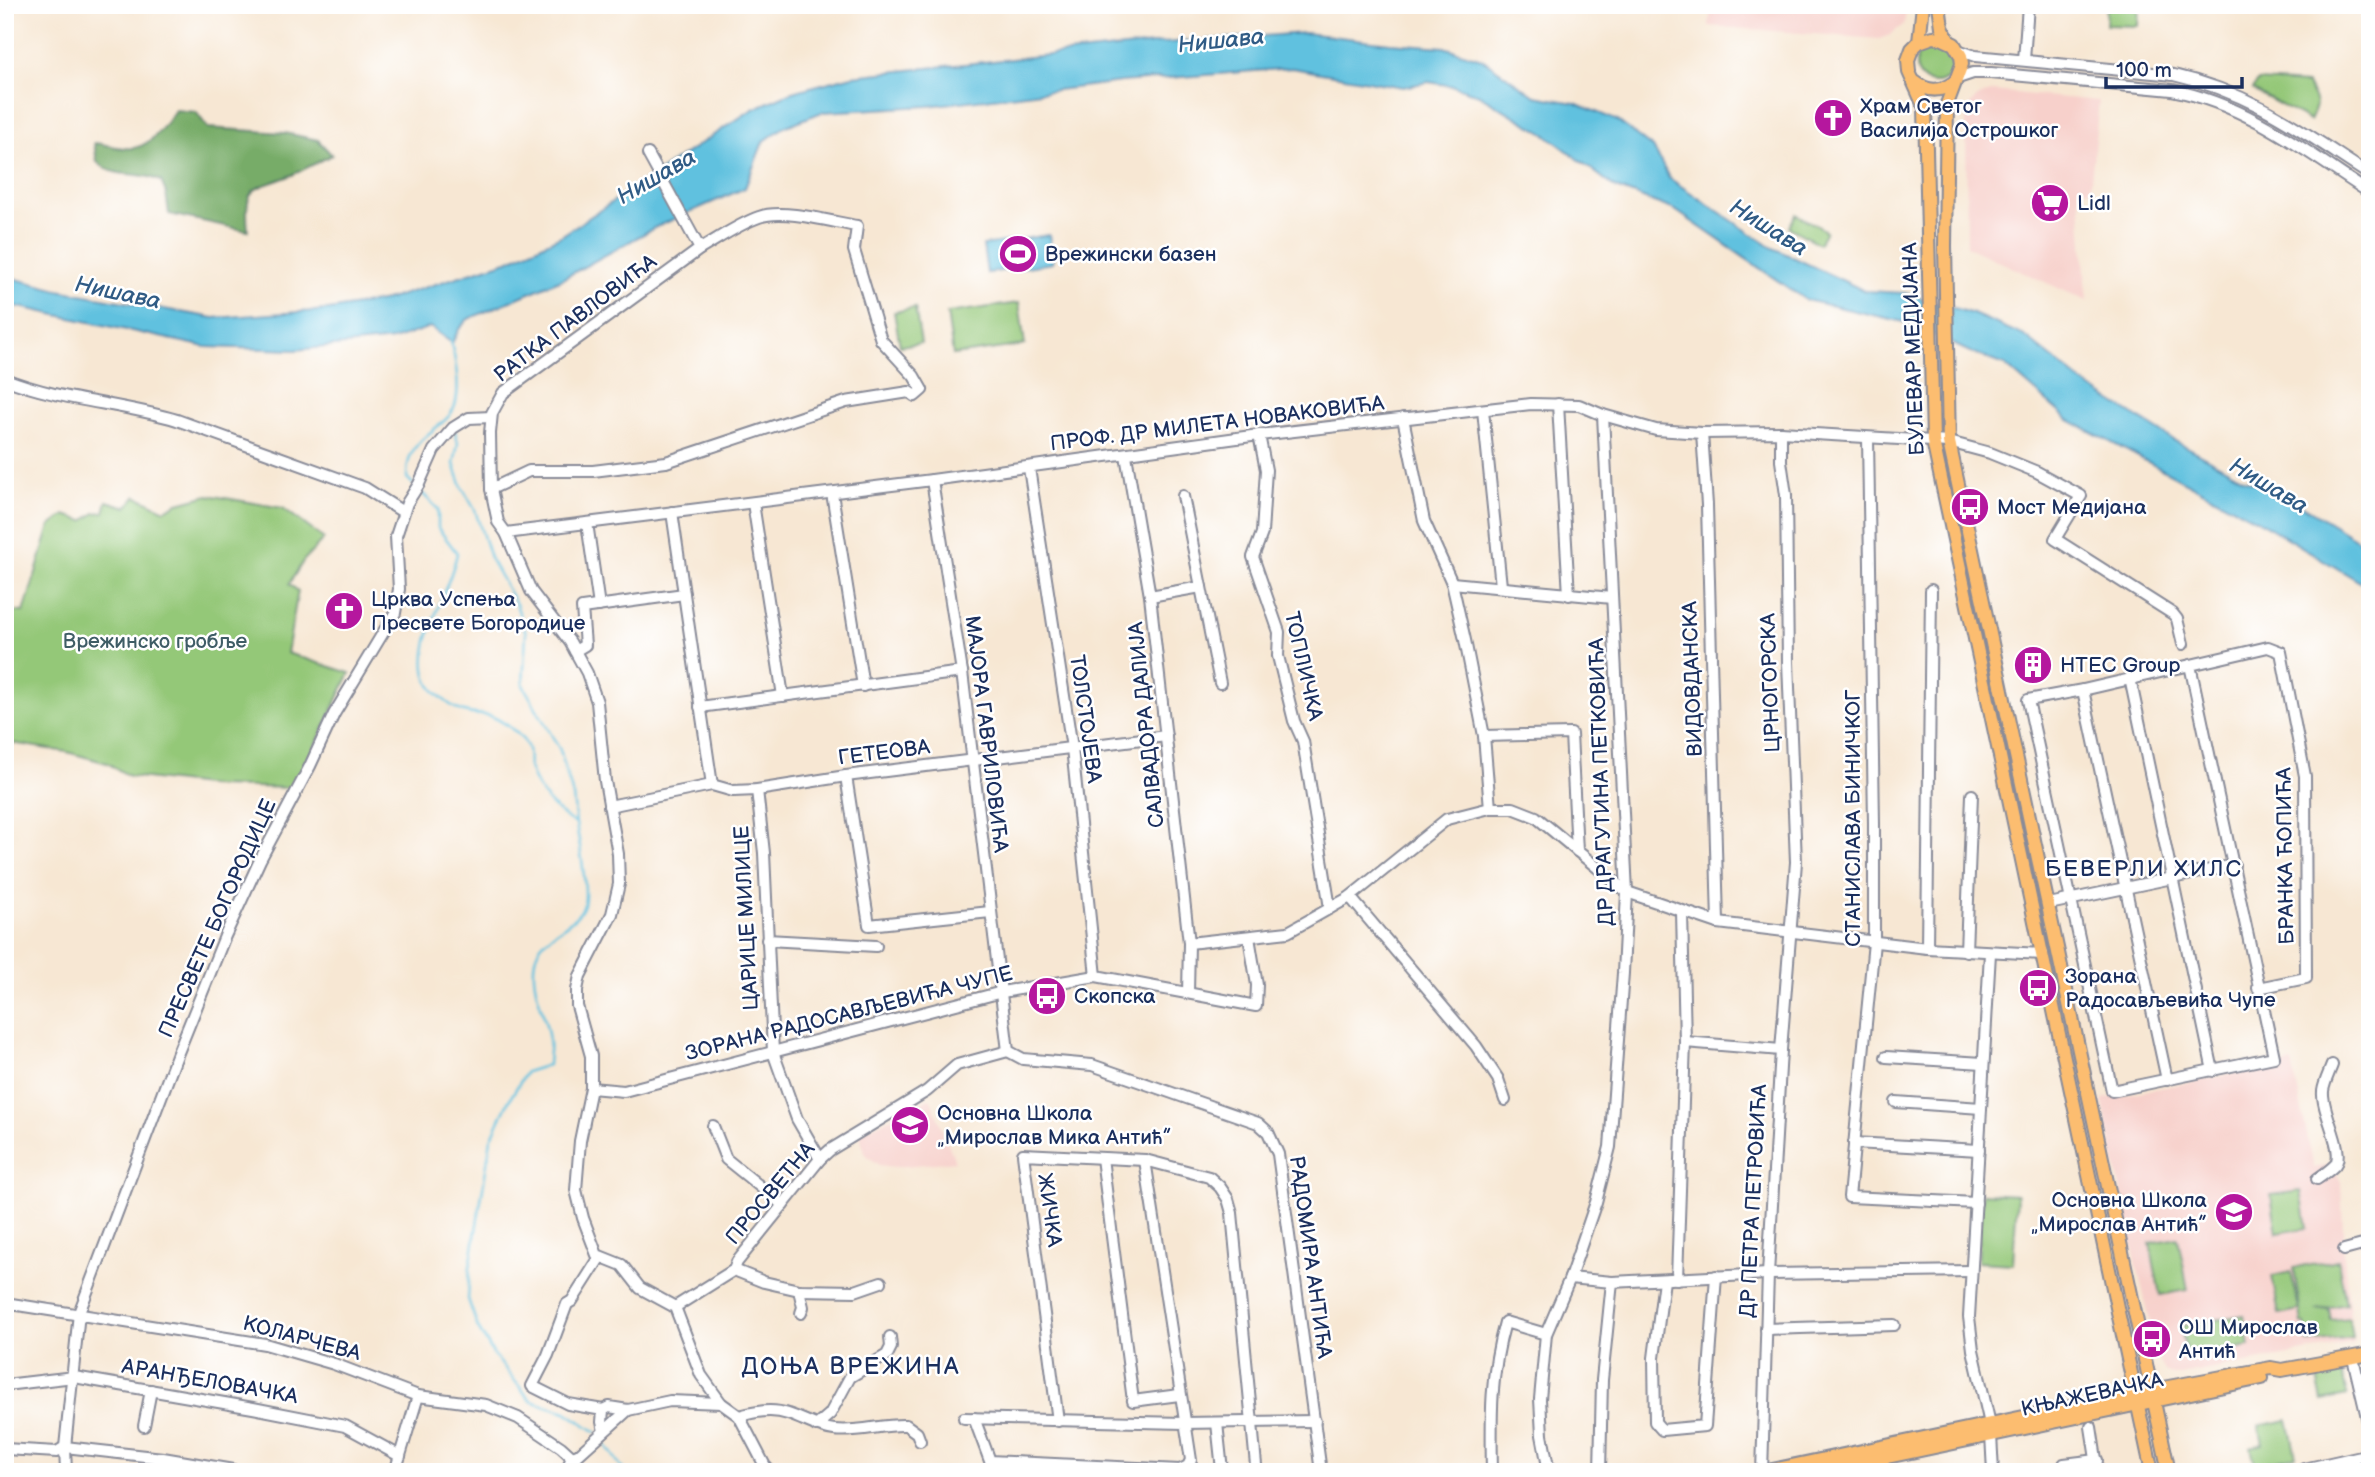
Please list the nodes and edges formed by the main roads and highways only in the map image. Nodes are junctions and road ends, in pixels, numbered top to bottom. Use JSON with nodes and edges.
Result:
{"nodes":[{"id":1,"x":1923,"y":5,"type":"edge"},
{"id":2,"x":1939,"y":5,"type":"edge"},
{"id":3,"x":1919,"y":42,"type":"junction"},
{"id":4,"x":1953,"y":45,"type":"junction"},
{"id":5,"x":1955,"y":80,"type":"junction"},
{"id":6,"x":1915,"y":82,"type":"junction"},
{"id":7,"x":2370,"y":1354,"type":"edge"},
{"id":8,"x":2153,"y":1395,"type":"junction"},
{"id":9,"x":2136,"y":1399,"type":"junction"},
{"id":10,"x":1991,"y":1429,"type":"junction"},
{"id":11,"x":1763,"y":1472,"type":"edge"},
{"id":12,"x":1816,"y":1472,"type":"edge"},
{"id":13,"x":2152,"y":1472,"type":"edge"},
{"id":14,"x":2169,"y":1472,"type":"edge"}],
"edges":[{"from":1,"to":3,"type":"main road","name":"БУЛЕВАР МЕДИЈАНА"},
{"from":2,"to":4,"type":"main road","name":"БУЛЕВАР МЕДИЈАНА"},
{"from":3,"to":4,"type":"main road"},
{"from":3,"to":6,"type":"main road","name":"БУЛЕВАР МЕДИЈАНА"},
{"from":4,"to":5,"type":"main road","name":"БУЛЕВАР МЕДИЈАНА"},
{"from":5,"to":6,"type":"main road"},
{"from":5,"to":8,"type":"main road","name":"БУЛЕВАР МЕДИЈАНА"},
{"from":6,"to":9,"type":"main road","name":"БУЛЕВАР МЕДИЈАНА"},
{"from":7,"to":8,"type":"main road","name":"КЊАЖЕВАЧКА"},
{"from":8,"to":9,"type":"main road","name":"КЊАЖЕВАЧКА"},
{"from":8,"to":14,"type":"main road","name":"БУЛЕВАР МЕДИЈАНА"},
{"from":9,"to":10,"type":"main road","name":"КЊАЖЕВАЧКА"},
{"from":9,"to":13,"type":"main road","name":"БУЛЕВАР МЕДИЈАНА"},
{"from":10,"to":11,"type":"main road"},
{"from":10,"to":12,"type":"main road"}]}
